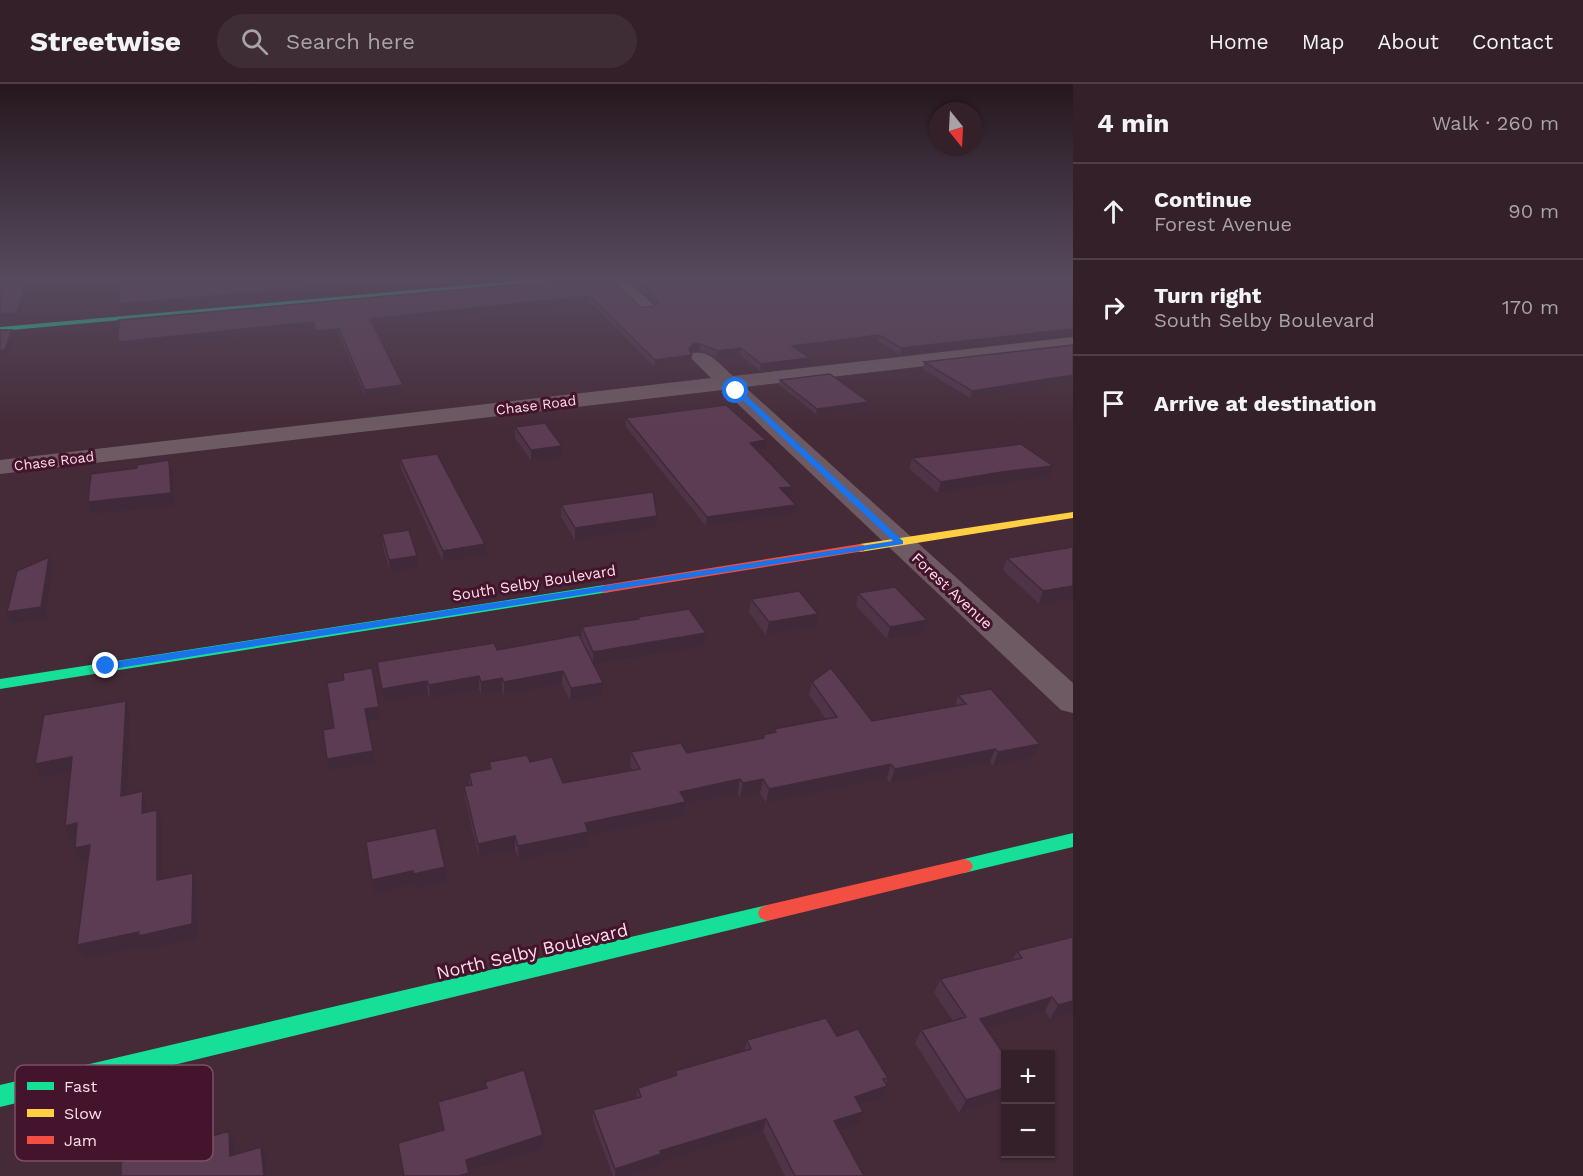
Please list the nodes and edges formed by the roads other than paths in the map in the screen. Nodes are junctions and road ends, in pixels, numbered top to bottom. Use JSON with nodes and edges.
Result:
{"nodes":[{"id":1,"x":1073,"y":343,"type":"edge"},
{"id":2,"x":700,"y":357,"type":"edge"},
{"id":3,"x":727,"y":383,"type":"junction"},
{"id":4,"x":0,"y":467,"type":"edge"},
{"id":5,"x":1073,"y":515,"type":"edge"},
{"id":6,"x":900,"y":542,"type":"junction"},
{"id":7,"x":0,"y":684,"type":"edge"},
{"id":8,"x":1073,"y":702,"type":"edge"},
{"id":9,"x":1073,"y":840,"type":"edge"},
{"id":10,"x":130,"y":1065,"type":"edge"},
{"id":11,"x":15,"y":1092,"type":"edge"},
{"id":12,"x":0,"y":1096,"type":"edge"}],
"edges":[{"from":1,"to":3,"type":"street","name":"Chase Road"},
{"from":2,"to":3,"type":"street","name":"Forest Avenue"},
{"from":3,"to":4,"type":"street","name":"Chase Road"},
{"from":3,"to":6,"type":"street","name":"Forest Avenue"},
{"from":5,"to":6,"type":"street","name":"South Selby Boulevard"},
{"from":6,"to":7,"type":"street","name":"South Selby Boulevard"},
{"from":6,"to":8,"type":"street","name":"Forest Avenue"},
{"from":9,"to":10,"type":"street","name":"North Selby Boulevard"},
{"from":11,"to":12,"type":"street","name":"North Selby Boulevard"}]}
